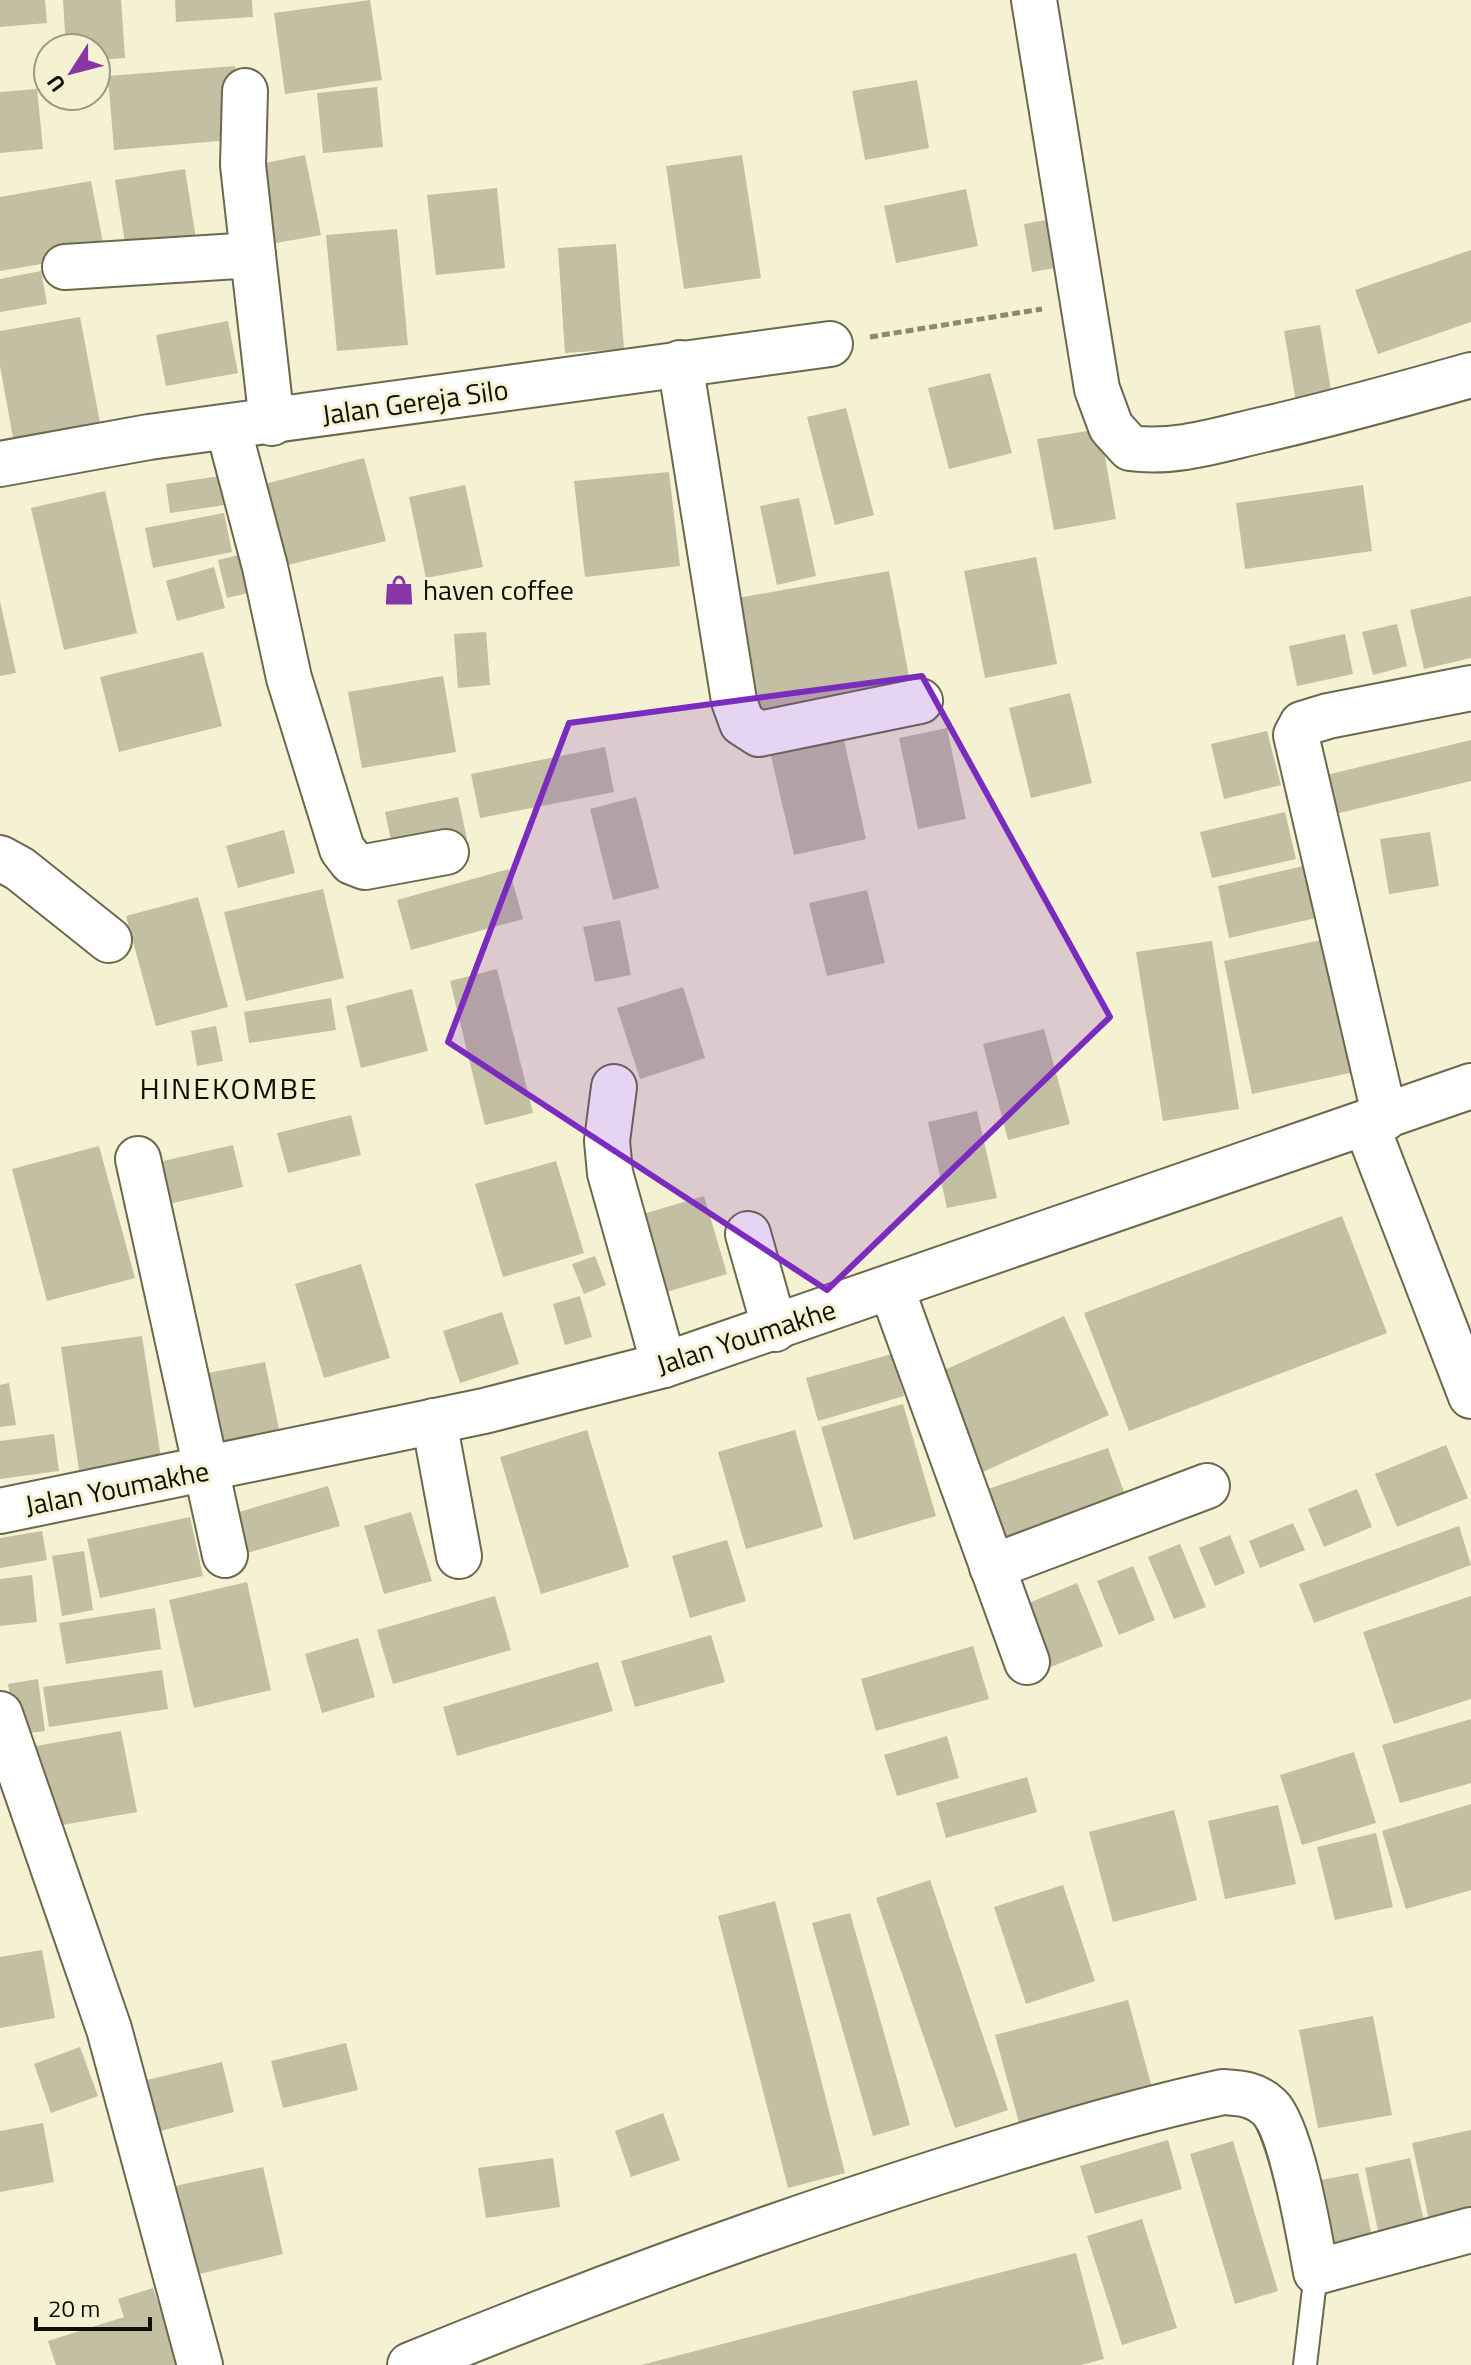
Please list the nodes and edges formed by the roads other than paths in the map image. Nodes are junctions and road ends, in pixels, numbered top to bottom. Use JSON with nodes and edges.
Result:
{"nodes":[{"id":1,"x":1034,"y":0,"type":"edge"},
{"id":2,"x":245,"y":91,"type":"dead end"},
{"id":3,"x":253,"y":255,"type":"junction"},
{"id":4,"x":65,"y":267,"type":"dead end"},
{"id":5,"x":830,"y":344,"type":"road end"},
{"id":6,"x":680,"y":363,"type":"junction"},
{"id":7,"x":1471,"y":375,"type":"edge"},
{"id":8,"x":272,"y":423,"type":"junction"},
{"id":9,"x":228,"y":427,"type":"junction"},
{"id":10,"x":0,"y":464,"type":"edge"},
{"id":11,"x":1471,"y":688,"type":"edge"},
{"id":12,"x":920,"y":701,"type":"dead end"},
{"id":13,"x":446,"y":852,"type":"dead end"},
{"id":14,"x":0,"y":858,"type":"edge"},
{"id":15,"x":109,"y":940,"type":"dead end"},
{"id":16,"x":1471,"y":1086,"type":"edge"},
{"id":17,"x":614,"y":1087,"type":"dead end"},
{"id":18,"x":1376,"y":1121,"type":"junction"},
{"id":19,"x":138,"y":1159,"type":"dead end"},
{"id":20,"x":748,"y":1234,"type":"dead end"},
{"id":21,"x":891,"y":1287,"type":"junction"},
{"id":22,"x":775,"y":1329,"type":"junction"},
{"id":23,"x":664,"y":1365,"type":"junction"},
{"id":24,"x":1471,"y":1396,"type":"edge"},
{"id":25,"x":434,"y":1421,"type":"junction"},
{"id":26,"x":205,"y":1472,"type":"junction"},
{"id":27,"x":1207,"y":1486,"type":"dead end"},
{"id":28,"x":0,"y":1511,"type":"edge"},
{"id":29,"x":225,"y":1555,"type":"dead end"},
{"id":30,"x":459,"y":1556,"type":"dead end"},
{"id":31,"x":992,"y":1567,"type":"junction"},
{"id":32,"x":1027,"y":1662,"type":"dead end"},
{"id":33,"x":0,"y":1714,"type":"edge"},
{"id":34,"x":1471,"y":2230,"type":"edge"},
{"id":35,"x":1316,"y":2272,"type":"junction"},
{"id":36,"x":200,"y":2365,"type":"edge"},
{"id":37,"x":410,"y":2365,"type":"edge"},
{"id":38,"x":1305,"y":2365,"type":"edge"}],
"edges":[{"from":1,"to":7,"type":"street"},
{"from":2,"to":3,"type":"street"},
{"from":3,"to":4,"type":"street"},
{"from":3,"to":8,"type":"street"},
{"from":5,"to":6,"type":"street","name":"Jalan Gereja Silo"},
{"from":6,"to":8,"type":"street","name":"Jalan Gereja Silo"},
{"from":6,"to":12,"type":"street"},
{"from":8,"to":9,"type":"street","name":"Jalan Gereja Silo"},
{"from":9,"to":10,"type":"street","name":"Jalan Gereja Silo"},
{"from":9,"to":13,"type":"street"},
{"from":11,"to":18,"type":"street"},
{"from":14,"to":15,"type":"street"},
{"from":16,"to":18,"type":"street","name":"Jalan Youmakhe"},
{"from":17,"to":23,"type":"street"},
{"from":18,"to":21,"type":"street","name":"Jalan Youmakhe"},
{"from":18,"to":24,"type":"street"},
{"from":19,"to":26,"type":"street"},
{"from":20,"to":22,"type":"street"},
{"from":21,"to":22,"type":"street","name":"Jalan Youmakhe"},
{"from":21,"to":31,"type":"street"},
{"from":22,"to":23,"type":"street","name":"Jalan Youmakhe"},
{"from":23,"to":25,"type":"street","name":"Jalan Youmakhe"},
{"from":25,"to":26,"type":"street","name":"Jalan Youmakhe"},
{"from":25,"to":30,"type":"street"},
{"from":26,"to":28,"type":"street","name":"Jalan Youmakhe"},
{"from":26,"to":29,"type":"street"},
{"from":27,"to":31,"type":"street"},
{"from":31,"to":32,"type":"street"},
{"from":33,"to":36,"type":"street"},
{"from":34,"to":35,"type":"street"},
{"from":35,"to":37,"type":"street"},
{"from":35,"to":38,"type":"lane"}]}
